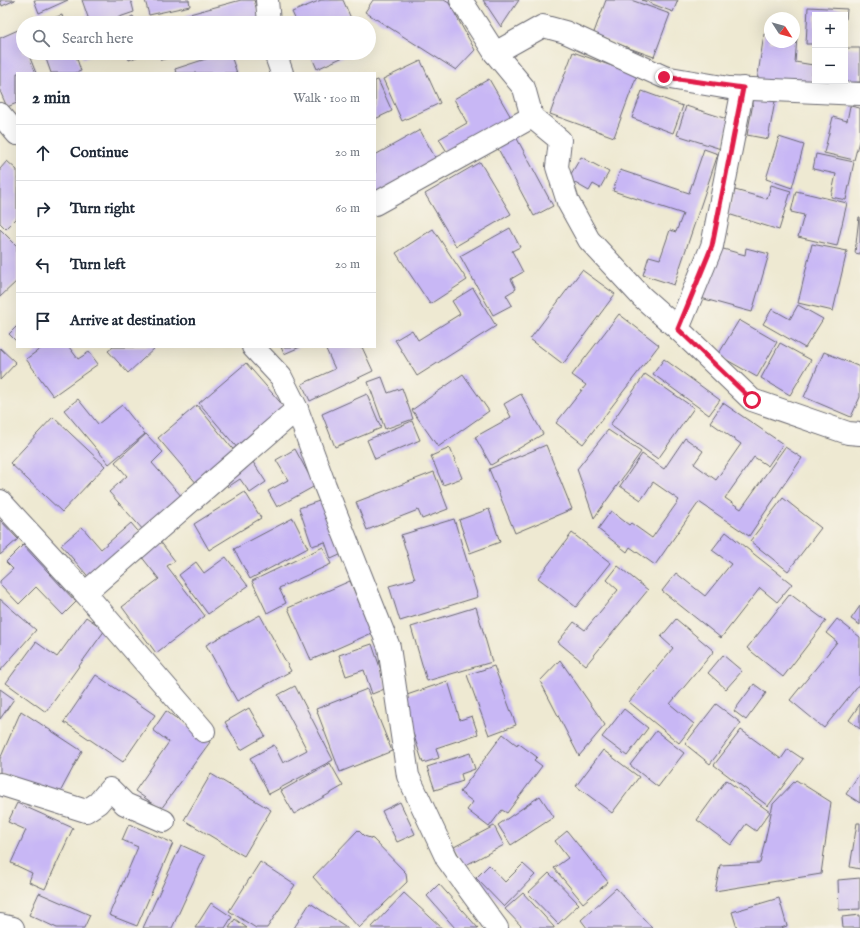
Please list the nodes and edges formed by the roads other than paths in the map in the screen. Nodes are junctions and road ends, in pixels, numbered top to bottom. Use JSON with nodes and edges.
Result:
{"nodes":[{"id":1,"x":267,"y":0,"type":"edge"},
{"id":2,"x":461,"y":0,"type":"edge"},
{"id":3,"x":268,"y":16,"type":"edge"},
{"id":4,"x":495,"y":53,"type":"junction"},
{"id":5,"x":277,"y":60,"type":"edge"},
{"id":6,"x":282,"y":72,"type":"edge"},
{"id":7,"x":743,"y":88,"type":"junction"},
{"id":8,"x":860,"y":94,"type":"edge"},
{"id":9,"x":0,"y":114,"type":"edge"},
{"id":10,"x":532,"y":118,"type":"junction"},
{"id":11,"x":16,"y":133,"type":"edge"},
{"id":12,"x":376,"y":203,"type":"edge"},
{"id":13,"x":678,"y":329,"type":"junction"},
{"id":14,"x":254,"y":348,"type":"edge"},
{"id":15,"x":297,"y":409,"type":"junction"},
{"id":16,"x":860,"y":434,"type":"edge"},
{"id":17,"x":0,"y":501,"type":"edge"},
{"id":18,"x":85,"y":593,"type":"junction"},
{"id":19,"x":204,"y":731,"type":"dead end"},
{"id":20,"x":0,"y":784,"type":"edge"},
{"id":21,"x":164,"y":821,"type":"dead end"},
{"id":22,"x":0,"y":925,"type":"edge"},
{"id":23,"x":13,"y":928,"type":"edge"},
{"id":24,"x":497,"y":928,"type":"edge"}],
"edges":[{"from":1,"to":3,"type":"street"},
{"from":2,"to":4,"type":"street"},
{"from":4,"to":7,"type":"street"},
{"from":4,"to":10,"type":"street"},
{"from":5,"to":6,"type":"street"},
{"from":7,"to":8,"type":"street"},
{"from":7,"to":13,"type":"street"},
{"from":9,"to":11,"type":"street"},
{"from":10,"to":12,"type":"street"},
{"from":10,"to":13,"type":"street"},
{"from":13,"to":16,"type":"street"},
{"from":14,"to":15,"type":"street"},
{"from":15,"to":18,"type":"street"},
{"from":15,"to":24,"type":"street"},
{"from":17,"to":18,"type":"street"},
{"from":18,"to":19,"type":"street"},
{"from":20,"to":21,"type":"street"},
{"from":22,"to":23,"type":"street"}]}
